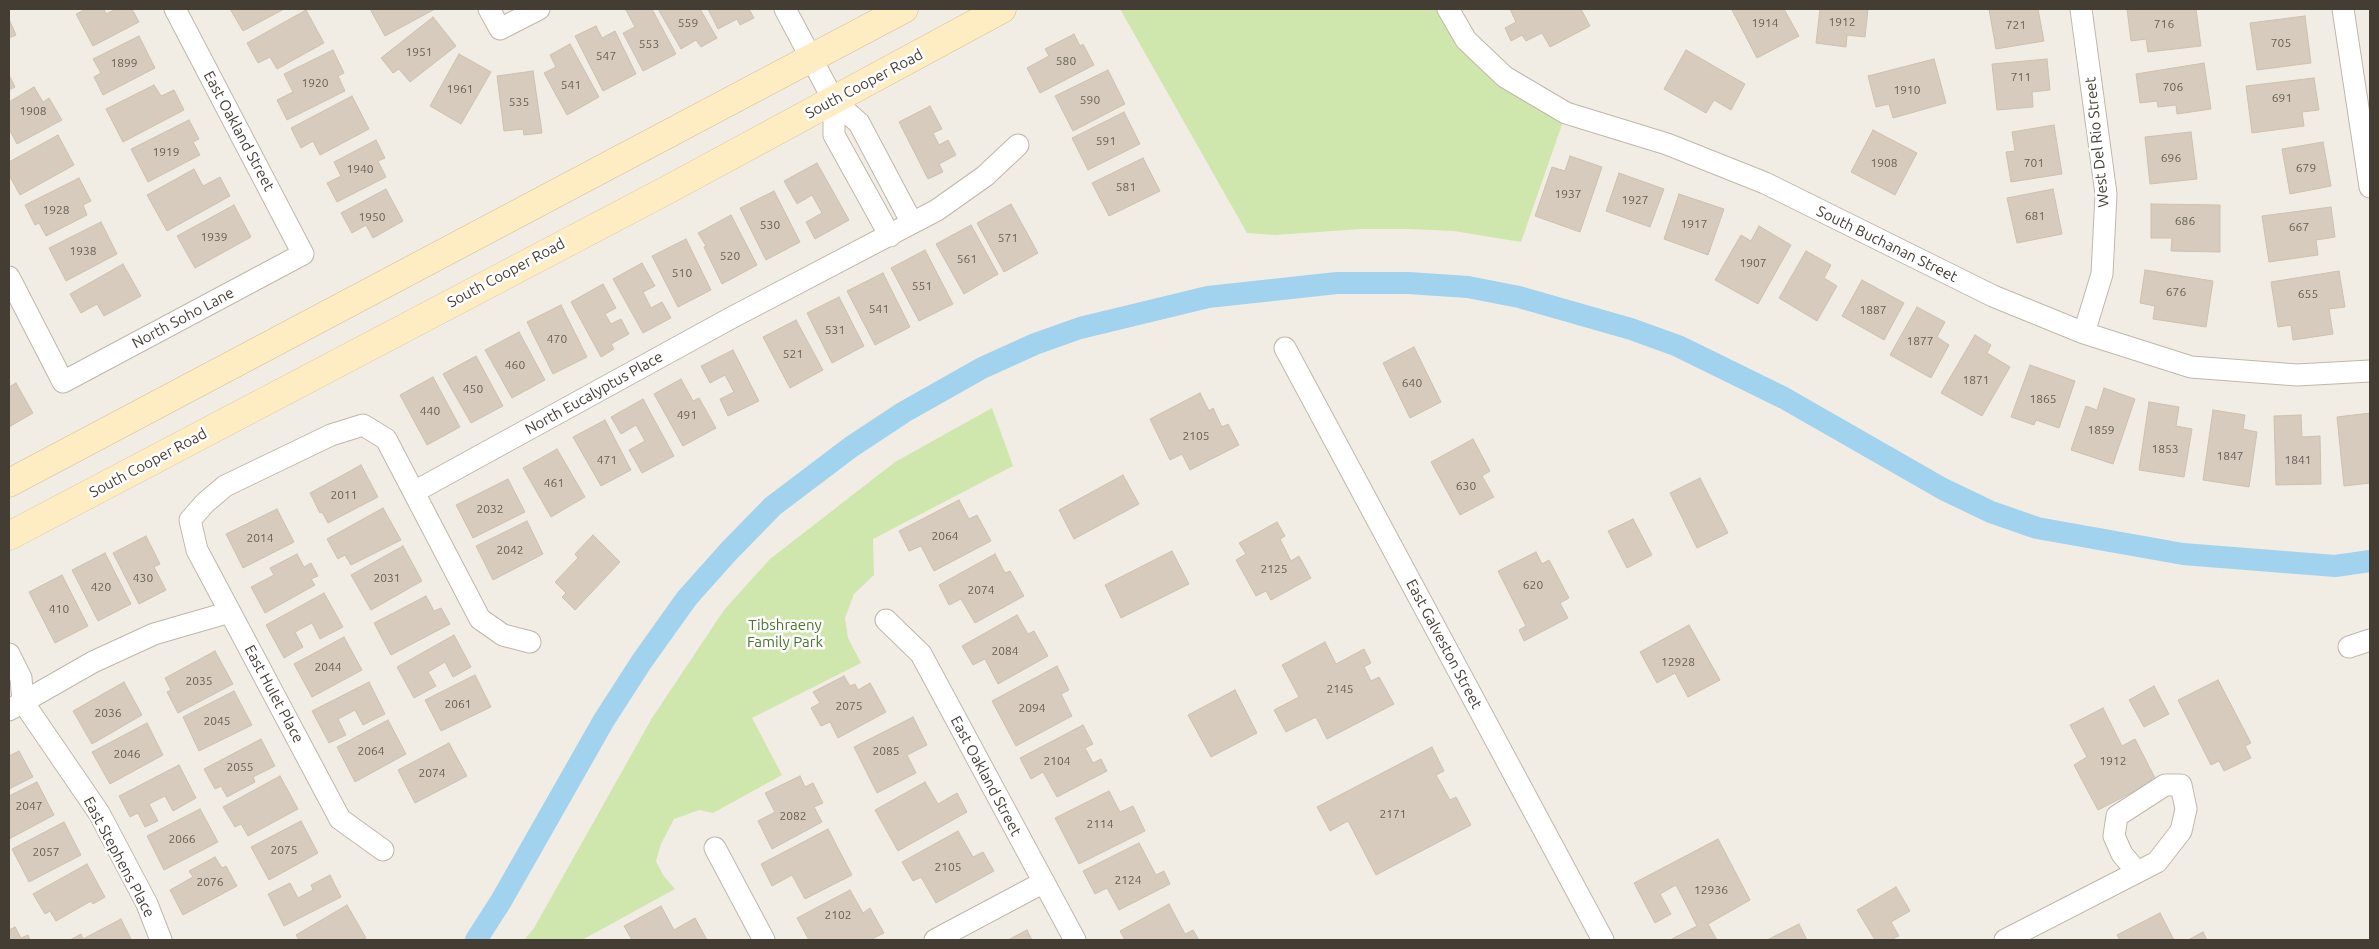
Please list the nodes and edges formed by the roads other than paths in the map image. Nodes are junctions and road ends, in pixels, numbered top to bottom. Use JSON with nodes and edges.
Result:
{"nodes":[{"id":1,"x":176,"y":9,"type":"edge"},
{"id":2,"x":489,"y":9,"type":"edge"},
{"id":3,"x":539,"y":9,"type":"edge"},
{"id":4,"x":785,"y":9,"type":"edge"},
{"id":5,"x":904,"y":9,"type":"edge"},
{"id":6,"x":1002,"y":9,"type":"edge"},
{"id":7,"x":1448,"y":9,"type":"edge"},
{"id":8,"x":2081,"y":9,"type":"edge"},
{"id":9,"x":2344,"y":9,"type":"edge"},
{"id":10,"x":810,"y":58,"type":"junction"},
{"id":11,"x":834,"y":101,"type":"junction"},
{"id":12,"x":1018,"y":145,"type":"dead end"},
{"id":13,"x":2370,"y":187,"type":"edge"},
{"id":14,"x":912,"y":223,"type":"junction"},
{"id":15,"x":890,"y":236,"type":"junction"},
{"id":16,"x":303,"y":254,"type":"joint"},
{"id":17,"x":9,"y":277,"type":"edge"},
{"id":18,"x":2084,"y":333,"type":"junction"},
{"id":19,"x":1285,"y":348,"type":"dead end"},
{"id":20,"x":2370,"y":371,"type":"edge"},
{"id":21,"x":9,"y":482,"type":"edge"},
{"id":22,"x":414,"y":492,"type":"junction"},
{"id":23,"x":9,"y":536,"type":"edge"},
{"id":24,"x":230,"y":612,"type":"junction"},
{"id":25,"x":886,"y":620,"type":"dead end"},
{"id":26,"x":2370,"y":640,"type":"edge"},
{"id":27,"x":530,"y":642,"type":"dead end"},
{"id":28,"x":2349,"y":647,"type":"dead end"},
{"id":29,"x":9,"y":654,"type":"edge"},
{"id":30,"x":14,"y":703,"type":"edge"},
{"id":31,"x":715,"y":848,"type":"dead end"},
{"id":32,"x":383,"y":850,"type":"dead end"},
{"id":33,"x":2137,"y":872,"type":"dead end"},
{"id":34,"x":1044,"y":882,"type":"junction"},
{"id":35,"x":161,"y":940,"type":"edge"},
{"id":36,"x":764,"y":940,"type":"edge"},
{"id":37,"x":936,"y":940,"type":"edge"},
{"id":38,"x":1075,"y":940,"type":"edge"},
{"id":39,"x":1603,"y":940,"type":"edge"},
{"id":40,"x":2005,"y":940,"type":"edge"}],
"edges":[{"from":1,"to":16,"type":"street","name":"East Oakland Street"},
{"from":2,"to":3,"type":"street"},
{"from":4,"to":10,"type":"street"},
{"from":5,"to":10,"type":"main road"},
{"from":6,"to":11,"type":"main road","name":"South Cooper Road"},
{"from":7,"to":18,"type":"street","name":"South Buchanan Street"},
{"from":8,"to":18,"type":"street","name":"West Del Rio Street"},
{"from":9,"to":13,"type":"street"},
{"from":10,"to":11,"type":"street"},
{"from":10,"to":21,"type":"main road"},
{"from":11,"to":14,"type":"street"},
{"from":11,"to":15,"type":"street"},
{"from":11,"to":23,"type":"main road","name":"South Cooper Road"},
{"from":12,"to":14,"type":"street","name":"North Eucalyptus Place"},
{"from":14,"to":15,"type":"street","name":"North Eucalyptus Place"},
{"from":15,"to":22,"type":"street","name":"North Eucalyptus Place"},
{"from":16,"to":17,"type":"street","name":"North Soho Lane"},
{"from":18,"to":20,"type":"street","name":"South Buchanan Street"},
{"from":19,"to":39,"type":"street","name":"East Galveston Street"},
{"from":22,"to":24,"type":"street","name":"East Hulet Place"},
{"from":22,"to":27,"type":"street"},
{"from":24,"to":30,"type":"street"},
{"from":24,"to":32,"type":"street","name":"East Hulet Place"},
{"from":25,"to":34,"type":"street","name":"East Oakland Street"},
{"from":26,"to":28,"type":"street"},
{"from":29,"to":30,"type":"street","name":"East Stephens Place"},
{"from":30,"to":35,"type":"street","name":"East Stephens Place"},
{"from":31,"to":36,"type":"street"},
{"from":33,"to":40,"type":"street"},
{"from":34,"to":37,"type":"street"},
{"from":34,"to":38,"type":"street","name":"East Oakland Street"}]}
